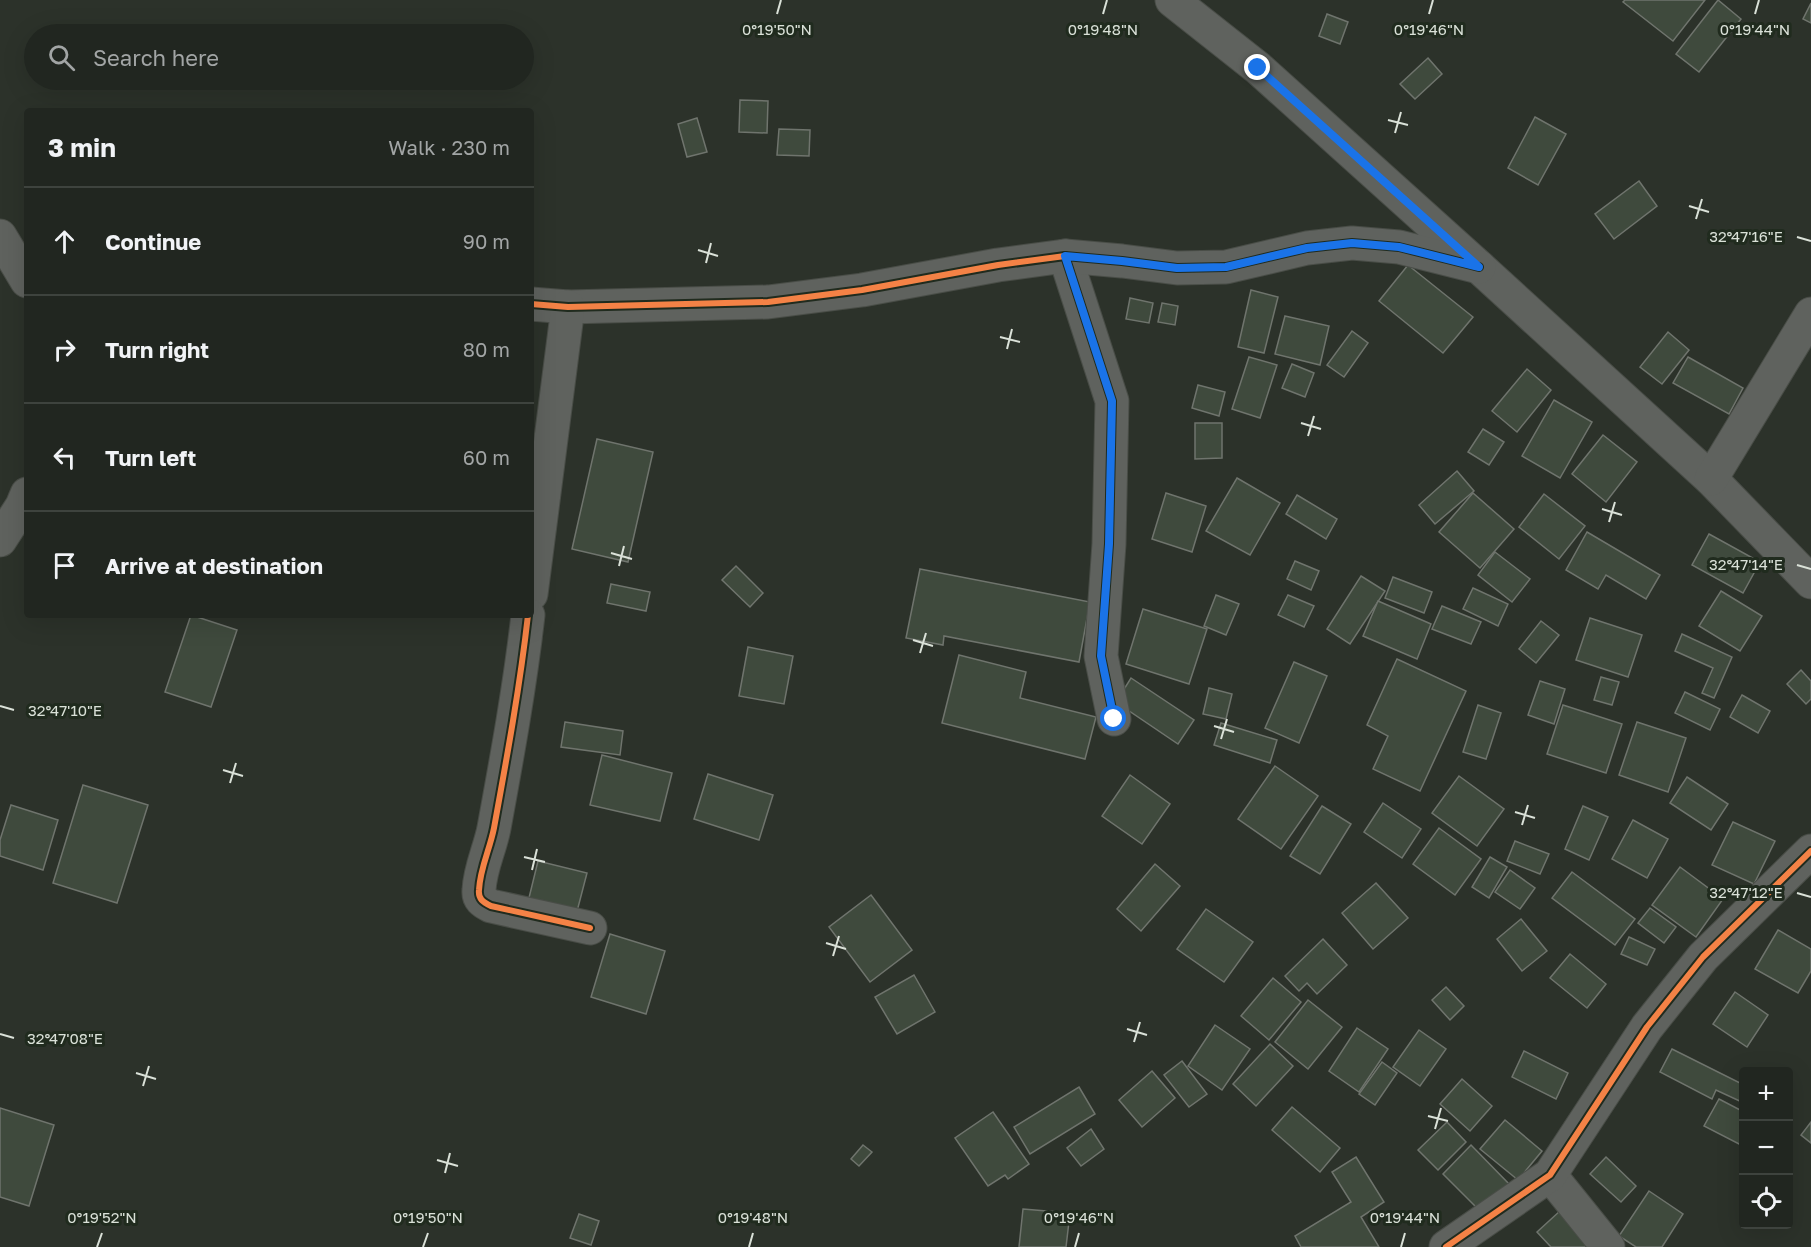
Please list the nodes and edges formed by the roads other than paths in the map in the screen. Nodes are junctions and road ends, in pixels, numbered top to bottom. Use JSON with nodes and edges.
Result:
{"nodes":[{"id":1,"x":1172,"y":0,"type":"edge"},
{"id":2,"x":0,"y":236,"type":"edge"},
{"id":3,"x":1065,"y":256,"type":"junction"},
{"id":4,"x":1479,"y":267,"type":"junction"},
{"id":5,"x":24,"y":276,"type":"edge"},
{"id":6,"x":534,"y":304,"type":"edge"},
{"id":7,"x":568,"y":307,"type":"junction"},
{"id":8,"x":1811,"y":314,"type":"edge"},
{"id":9,"x":1711,"y":478,"type":"junction"},
{"id":10,"x":24,"y":499,"type":"edge"},
{"id":11,"x":0,"y":540,"type":"edge"},
{"id":12,"x":534,"y":571,"type":"edge"},
{"id":13,"x":1811,"y":582,"type":"edge"},
{"id":14,"x":528,"y":618,"type":"edge"},
{"id":15,"x":1114,"y":719,"type":"dead end"},
{"id":16,"x":1811,"y":851,"type":"edge"},
{"id":17,"x":590,"y":928,"type":"dead end"},
{"id":18,"x":1550,"y":1175,"type":"junction"},
{"id":19,"x":1446,"y":1247,"type":"edge"},
{"id":20,"x":1608,"y":1247,"type":"edge"}],
"edges":[{"from":1,"to":4,"type":"street"},
{"from":2,"to":5,"type":"street"},
{"from":3,"to":4,"type":"street"},
{"from":3,"to":7,"type":"street"},
{"from":3,"to":15,"type":"street"},
{"from":4,"to":9,"type":"street"},
{"from":6,"to":7,"type":"street"},
{"from":7,"to":12,"type":"street"},
{"from":8,"to":9,"type":"street"},
{"from":9,"to":13,"type":"street"},
{"from":10,"to":11,"type":"street"},
{"from":14,"to":17,"type":"street"},
{"from":16,"to":18,"type":"street"},
{"from":18,"to":19,"type":"street"},
{"from":18,"to":20,"type":"street"}]}
